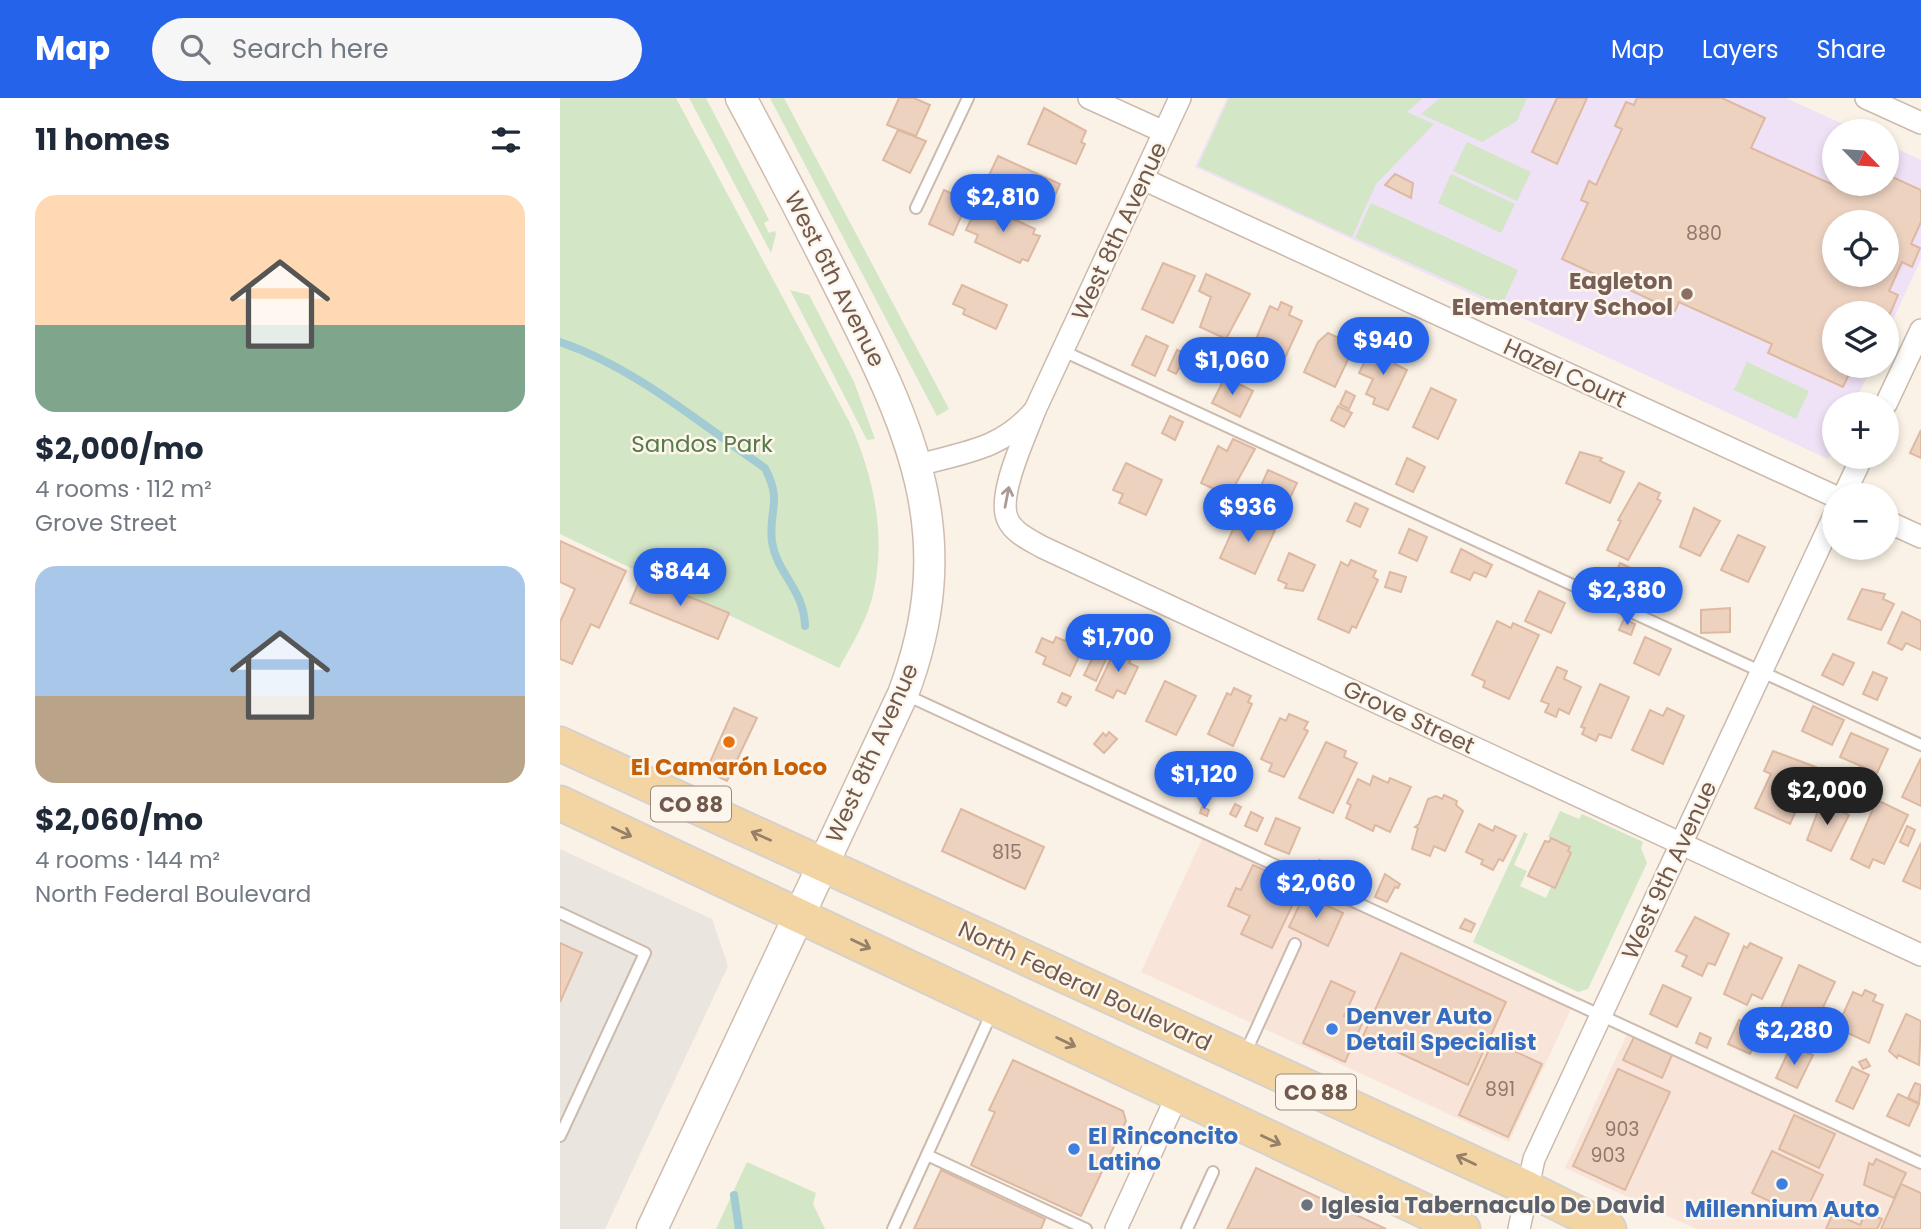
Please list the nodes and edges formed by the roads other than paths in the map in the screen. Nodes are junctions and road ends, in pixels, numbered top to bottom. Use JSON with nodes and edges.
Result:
{"nodes":[{"id":1,"x":741,"y":98,"type":"edge"},
{"id":2,"x":968,"y":98,"type":"edge"},
{"id":3,"x":1089,"y":98,"type":"edge"},
{"id":4,"x":1180,"y":98,"type":"edge"},
{"id":5,"x":1866,"y":98,"type":"edge"},
{"id":6,"x":1921,"y":124,"type":"edge"},
{"id":7,"x":1164,"y":132,"type":"junction"},
{"id":8,"x":1143,"y":179,"type":"junction"},
{"id":9,"x":916,"y":208,"type":"dead end"},
{"id":10,"x":1920,"y":332,"type":"edge"},
{"id":11,"x":1063,"y":351,"type":"junction"},
{"id":12,"x":1892,"y":392,"type":"edge"},
{"id":13,"x":1035,"y":410,"type":"junction"},
{"id":14,"x":918,"y":465,"type":"junction"},
{"id":15,"x":1822,"y":490,"type":"edge"},
{"id":16,"x":1899,"y":527,"type":"edge"},
{"id":17,"x":1921,"y":537,"type":"edge"},
{"id":18,"x":1822,"y":542,"type":"edge"},
{"id":19,"x":1761,"y":672,"type":"junction"},
{"id":20,"x":903,"y":694,"type":"junction"},
{"id":21,"x":560,"y":744,"type":"edge"},
{"id":22,"x":1921,"y":745,"type":"edge"},
{"id":23,"x":560,"y":803,"type":"edge"},
{"id":24,"x":1681,"y":844,"type":"junction"},
{"id":25,"x":822,"y":865,"type":"junction"},
{"id":26,"x":560,"y":913,"type":"edge"},
{"id":27,"x":799,"y":915,"type":"junction"},
{"id":28,"x":1295,"y":944,"type":"dead end"},
{"id":29,"x":1921,"y":955,"type":"edge"},
{"id":30,"x":994,"y":1008,"type":"junction"},
{"id":31,"x":1601,"y":1016,"type":"junction"},
{"id":32,"x":1242,"y":1058,"type":"junction"},
{"id":33,"x":1177,"y":1096,"type":"junction"},
{"id":34,"x":560,"y":1136,"type":"edge"},
{"id":35,"x":927,"y":1155,"type":"junction"},
{"id":36,"x":1921,"y":1163,"type":"edge"},
{"id":37,"x":1213,"y":1172,"type":"dead end"},
{"id":38,"x":1528,"y":1189,"type":"junction"},
{"id":39,"x":652,"y":1229,"type":"edge"},
{"id":40,"x":893,"y":1229,"type":"edge"},
{"id":41,"x":1086,"y":1229,"type":"edge"},
{"id":42,"x":1116,"y":1229,"type":"edge"},
{"id":43,"x":1187,"y":1229,"type":"edge"},
{"id":44,"x":1464,"y":1229,"type":"edge"},
{"id":45,"x":1519,"y":1229,"type":"edge"},
{"id":46,"x":1609,"y":1229,"type":"edge"}],
"edges":[{"from":1,"to":14,"type":"main road","name":"West 6th Avenue"},
{"from":2,"to":9,"type":"lane"},
{"from":3,"to":7,"type":"street"},
{"from":4,"to":7,"type":"street","name":"West 8th Avenue"},
{"from":5,"to":6,"type":"street"},
{"from":7,"to":8,"type":"street","name":"West 8th Avenue"},
{"from":8,"to":11,"type":"street","name":"West 8th Avenue"},
{"from":8,"to":15,"type":"street","name":"Hazel Court"},
{"from":10,"to":12,"type":"street"},
{"from":11,"to":13,"type":"street","name":"West 8th Avenue"},
{"from":11,"to":19,"type":"lane"},
{"from":13,"to":14,"type":"street","name":"West 8th Avenue"},
{"from":24,"to":13,"type":"street","name":"Grove Street","one_way":true},
{"from":14,"to":20,"type":"main road","name":"West 8th Avenue"},
{"from":16,"to":17,"type":"street"},
{"from":18,"to":19,"type":"street","name":"West 9th Avenue"},
{"from":19,"to":22,"type":"lane"},
{"from":19,"to":24,"type":"street","name":"West 9th Avenue"},
{"from":20,"to":25,"type":"main road","name":"West 8th Avenue"},
{"from":20,"to":31,"type":"lane"},
{"from":25,"to":21,"type":"main road","name":"North Federal Boulevard","number":"CO 88","one_way":true},
{"from":23,"to":27,"type":"main road","one_way":true},
{"from":24,"to":29,"type":"street","name":"Grove Street"},
{"from":24,"to":31,"type":"street","name":"West 9th Avenue"},
{"from":25,"to":27,"type":"main road","name":"West 8th Avenue"},
{"from":25,"to":32,"type":"main road","name":"North Federal Boulevard","number":"CO 88"},
{"from":26,"to":34,"type":"lane"},
{"from":27,"to":30,"type":"main road","one_way":true},
{"from":27,"to":39,"type":"main road","name":"West 8th Avenue"},
{"from":28,"to":32,"type":"lane"},
{"from":30,"to":33,"type":"main road","one_way":true},
{"from":30,"to":35,"type":"lane"},
{"from":31,"to":36,"type":"lane"},
{"from":31,"to":38,"type":"street","name":"West 9th Avenue"},
{"from":38,"to":32,"type":"main road","name":"North Federal Boulevard","number":"CO 88","one_way":true},
{"from":33,"to":42,"type":"street"},
{"from":33,"to":44,"type":"main road","one_way":true},
{"from":35,"to":40,"type":"lane"},
{"from":35,"to":41,"type":"lane"},
{"from":37,"to":43,"type":"lane"},
{"from":38,"to":45,"type":"street","name":"West 9th Avenue"},
{"from":38,"to":46,"type":"main road","name":"North Federal Boulevard","number":"CO 88"}]}
